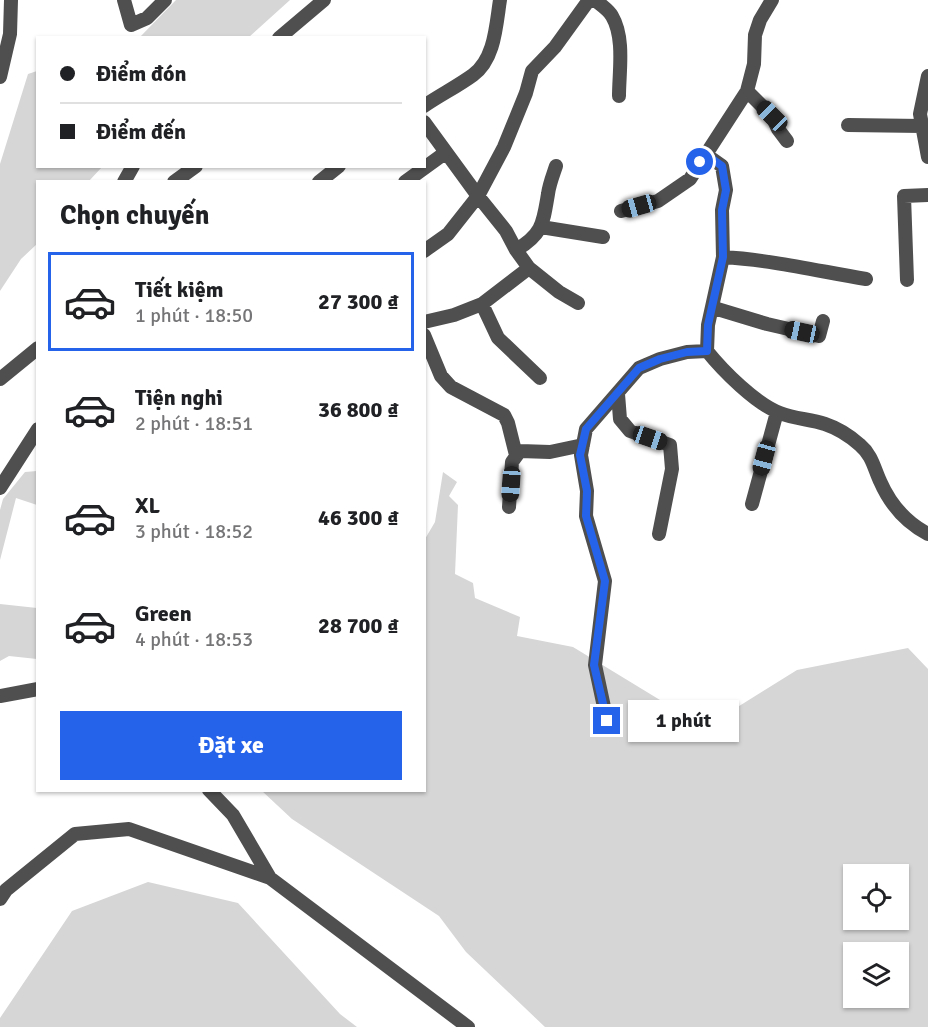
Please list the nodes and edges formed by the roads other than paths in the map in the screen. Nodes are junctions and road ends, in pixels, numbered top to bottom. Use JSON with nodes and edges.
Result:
{"nodes":[{"id":1,"x":11,"y":0,"type":"edge"},
{"id":2,"x":124,"y":0,"type":"edge"},
{"id":3,"x":165,"y":0,"type":"edge"},
{"id":4,"x":324,"y":0,"type":"edge"},
{"id":5,"x":500,"y":0,"type":"edge"},
{"id":6,"x":589,"y":0,"type":"edge"},
{"id":7,"x":595,"y":0,"type":"edge"},
{"id":8,"x":772,"y":0,"type":"edge"},
{"id":9,"x":281,"y":36,"type":"edge"},
{"id":10,"x":928,"y":76,"type":"edge"},
{"id":11,"x":0,"y":77,"type":"edge"},
{"id":12,"x":747,"y":91,"type":"junction"},
{"id":13,"x":619,"y":96,"type":"dead end"},
{"id":14,"x":426,"y":105,"type":"edge"},
{"id":15,"x":426,"y":125,"type":"edge"},
{"id":16,"x":848,"y":126,"type":"dead end"},
{"id":17,"x":922,"y":126,"type":"junction"},
{"id":18,"x":787,"y":141,"type":"dead end"},
{"id":19,"x":445,"y":153,"type":"junction"},
{"id":20,"x":705,"y":154,"type":"junction"},
{"id":21,"x":928,"y":157,"type":"edge"},
{"id":22,"x":556,"y":166,"type":"dead end"},
{"id":23,"x":426,"y":167,"type":"edge"},
{"id":24,"x":193,"y":168,"type":"edge"},
{"id":25,"x":336,"y":168,"type":"edge"},
{"id":26,"x":424,"y":168,"type":"edge"},
{"id":27,"x":177,"y":180,"type":"edge"},
{"id":28,"x":322,"y":180,"type":"edge"},
{"id":29,"x":408,"y":180,"type":"edge"},
{"id":30,"x":928,"y":195,"type":"edge"},
{"id":31,"x":478,"y":196,"type":"junction"},
{"id":32,"x":621,"y":211,"type":"dead end"},
{"id":33,"x":541,"y":227,"type":"junction"},
{"id":34,"x":603,"y":237,"type":"dead end"},
{"id":35,"x":426,"y":249,"type":"edge"},
{"id":36,"x":516,"y":250,"type":"junction"},
{"id":37,"x":723,"y":257,"type":"junction"},
{"id":38,"x":529,"y":268,"type":"junction"},
{"id":39,"x":866,"y":279,"type":"dead end"},
{"id":40,"x":907,"y":280,"type":"dead end"},
{"id":41,"x":578,"y":303,"type":"dead end"},
{"id":42,"x":482,"y":304,"type":"junction"},
{"id":43,"x":714,"y":308,"type":"junction"},
{"id":44,"x":823,"y":321,"type":"dead end"},
{"id":45,"x":426,"y":322,"type":"edge"},
{"id":46,"x":426,"y":340,"type":"edge"},
{"id":47,"x":36,"y":350,"type":"edge"},
{"id":48,"x":707,"y":351,"type":"junction"},
{"id":49,"x":540,"y":378,"type":"dead end"},
{"id":50,"x":0,"y":379,"type":"edge"},
{"id":51,"x":618,"y":394,"type":"junction"},
{"id":52,"x":777,"y":412,"type":"junction"},
{"id":53,"x":36,"y":432,"type":"edge"},
{"id":54,"x":584,"y":445,"type":"junction"},
{"id":55,"x":516,"y":455,"type":"junction"},
{"id":56,"x":0,"y":488,"type":"edge"},
{"id":57,"x":752,"y":504,"type":"dead end"},
{"id":58,"x":509,"y":507,"type":"dead end"},
{"id":59,"x":659,"y":534,"type":"dead end"},
{"id":60,"x":928,"y":534,"type":"edge"},
{"id":61,"x":36,"y":689,"type":"edge"},
{"id":62,"x":0,"y":696,"type":"edge"},
{"id":63,"x":607,"y":721,"type":"dead end"},
{"id":64,"x":211,"y":792,"type":"edge"},
{"id":65,"x":270,"y":878,"type":"junction"},
{"id":66,"x":0,"y":899,"type":"edge"},
{"id":67,"x":468,"y":1027,"type":"edge"}],
"edges":[{"from":1,"to":11,"type":"street"},
{"from":2,"to":3,"type":"street"},
{"from":4,"to":9,"type":"street"},
{"from":5,"to":14,"type":"street"},
{"from":6,"to":31,"type":"street"},
{"from":7,"to":13,"type":"street"},
{"from":8,"to":12,"type":"street"},
{"from":10,"to":17,"type":"street"},
{"from":12,"to":18,"type":"street"},
{"from":12,"to":20,"type":"street"},
{"from":15,"to":19,"type":"street"},
{"from":16,"to":17,"type":"street"},
{"from":17,"to":21,"type":"street"},
{"from":19,"to":23,"type":"street"},
{"from":19,"to":31,"type":"street"},
{"from":20,"to":32,"type":"street"},
{"from":20,"to":37,"type":"street"},
{"from":22,"to":33,"type":"street"},
{"from":24,"to":27,"type":"street"},
{"from":25,"to":28,"type":"street"},
{"from":26,"to":29,"type":"street"},
{"from":30,"to":40,"type":"street"},
{"from":31,"to":35,"type":"street"},
{"from":31,"to":36,"type":"street"},
{"from":33,"to":34,"type":"street"},
{"from":33,"to":36,"type":"street"},
{"from":36,"to":38,"type":"street"},
{"from":37,"to":39,"type":"street"},
{"from":37,"to":43,"type":"street"},
{"from":38,"to":41,"type":"street"},
{"from":38,"to":42,"type":"street"},
{"from":42,"to":45,"type":"street"},
{"from":42,"to":49,"type":"street"},
{"from":43,"to":44,"type":"street"},
{"from":43,"to":48,"type":"street"},
{"from":46,"to":55,"type":"street"},
{"from":47,"to":50,"type":"street"},
{"from":48,"to":51,"type":"street"},
{"from":48,"to":52,"type":"street"},
{"from":51,"to":54,"type":"street"},
{"from":51,"to":59,"type":"street"},
{"from":52,"to":57,"type":"street"},
{"from":52,"to":60,"type":"street"},
{"from":53,"to":56,"type":"street"},
{"from":54,"to":55,"type":"street"},
{"from":54,"to":63,"type":"street"},
{"from":55,"to":58,"type":"street"},
{"from":61,"to":62,"type":"street"},
{"from":64,"to":65,"type":"street"},
{"from":65,"to":66,"type":"street"},
{"from":65,"to":67,"type":"street"}]}
